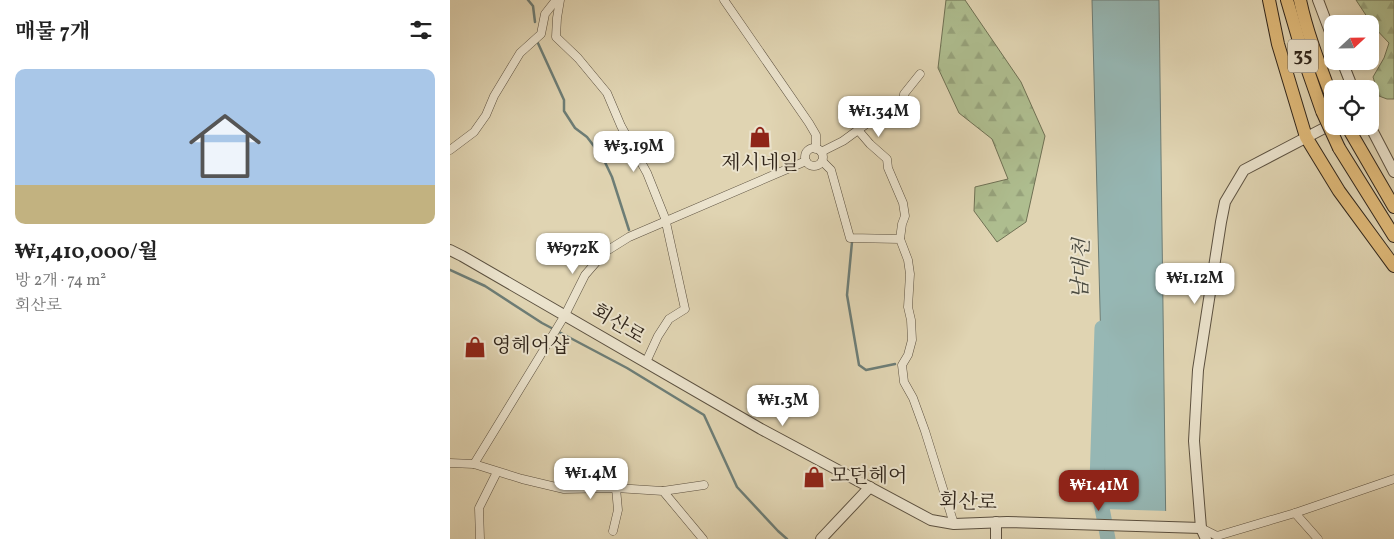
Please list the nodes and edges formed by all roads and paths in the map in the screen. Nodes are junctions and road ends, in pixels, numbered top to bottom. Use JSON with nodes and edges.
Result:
{"nodes":[{"id":1,"x":556,"y":0,"type":"edge"},
{"id":2,"x":560,"y":0,"type":"edge"},
{"id":3,"x":724,"y":0,"type":"edge"},
{"id":4,"x":1269,"y":0,"type":"edge"},
{"id":5,"x":1286,"y":0,"type":"edge"},
{"id":6,"x":1300,"y":0,"type":"edge"},
{"id":7,"x":1318,"y":0,"type":"edge"},
{"id":8,"x":1324,"y":16,"type":"edge"},
{"id":9,"x":920,"y":74,"type":"dead end"},
{"id":10,"x":1325,"y":80,"type":"edge"},
{"id":11,"x":1324,"y":128,"type":"edge"},
{"id":12,"x":858,"y":130,"type":"junction"},
{"id":13,"x":1352,"y":135,"type":"edge"},
{"id":14,"x":1375,"y":135,"type":"edge"},
{"id":15,"x":1306,"y":137,"type":"junction"},
{"id":16,"x":451,"y":146,"type":"edge"},
{"id":17,"x":819,"y":150,"type":"junction"},
{"id":18,"x":806,"y":161,"type":"junction"},
{"id":19,"x":822,"y":161,"type":"junction"},
{"id":20,"x":1394,"y":172,"type":"edge"},
{"id":21,"x":1394,"y":207,"type":"edge"},
{"id":22,"x":666,"y":222,"type":"junction"},
{"id":23,"x":1394,"y":236,"type":"edge"},
{"id":24,"x":900,"y":240,"type":"junction"},
{"id":25,"x":450,"y":250,"type":"edge"},
{"id":26,"x":1394,"y":266,"type":"edge"},
{"id":27,"x":565,"y":315,"type":"junction"},
{"id":28,"x":646,"y":362,"type":"junction"},
{"id":29,"x":450,"y":463,"type":"edge"},
{"id":30,"x":474,"y":464,"type":"junction"},
{"id":31,"x":497,"y":472,"type":"junction"},
{"id":32,"x":1394,"y":480,"type":"edge"},
{"id":33,"x":704,"y":485,"type":"dead end"},
{"id":34,"x":870,"y":487,"type":"junction"},
{"id":35,"x":616,"y":488,"type":"junction"},
{"id":36,"x":663,"y":491,"type":"junction"},
{"id":37,"x":1295,"y":513,"type":"junction"},
{"id":38,"x":996,"y":522,"type":"junction"},
{"id":39,"x":954,"y":524,"type":"junction"},
{"id":40,"x":1202,"y":528,"type":"junction"},
{"id":41,"x":614,"y":531,"type":"dead end"},
{"id":42,"x":480,"y":539,"type":"edge"},
{"id":43,"x":703,"y":539,"type":"edge"},
{"id":44,"x":821,"y":539,"type":"edge"},
{"id":45,"x":996,"y":539,"type":"edge"},
{"id":46,"x":1206,"y":539,"type":"edge"},
{"id":47,"x":1318,"y":539,"type":"edge"}],
"edges":[{"from":1,"to":16,"type":"street"},
{"from":2,"to":22,"type":"street"},
{"from":3,"to":17,"type":"street"},
{"from":4,"to":15,"type":"highway"},
{"from":5,"to":23,"type":"highway","number":"35","bridge":true},
{"from":6,"to":10,"type":"highway"},
{"from":7,"to":8,"type":"street"},
{"from":9,"to":12,"type":"street"},
{"from":11,"to":15,"type":"street"},
{"from":12,"to":17,"type":"street"},
{"from":12,"to":24,"type":"street"},
{"from":13,"to":21,"type":"highway"},
{"from":14,"to":20,"type":"street"},
{"from":15,"to":26,"type":"highway"},
{"from":15,"to":40,"type":"street"},
{"from":17,"to":18,"type":"street"},
{"from":17,"to":19,"type":"street"},
{"from":18,"to":19,"type":"street"},
{"from":18,"to":22,"type":"street"},
{"from":19,"to":24,"type":"street"},
{"from":22,"to":27,"type":"street"},
{"from":22,"to":28,"type":"street"},
{"from":24,"to":39,"type":"street"},
{"from":25,"to":27,"type":"street","name":"회산로"},
{"from":27,"to":28,"type":"street","name":"회산로"},
{"from":27,"to":30,"type":"street"},
{"from":28,"to":34,"type":"street","name":"회산로"},
{"from":29,"to":30,"type":"street"},
{"from":30,"to":31,"type":"street"},
{"from":31,"to":35,"type":"street"},
{"from":31,"to":42,"type":"street"},
{"from":32,"to":37,"type":"street","name":"회산로"},
{"from":33,"to":36,"type":"street"},
{"from":34,"to":39,"type":"street","name":"회산로"},
{"from":34,"to":44,"type":"street"},
{"from":35,"to":36,"type":"street"},
{"from":35,"to":41,"type":"street"},
{"from":36,"to":43,"type":"street"},
{"from":37,"to":40,"type":"street","name":"회산로"},
{"from":37,"to":47,"type":"street"},
{"from":38,"to":39,"type":"street","name":"회산로"},
{"from":38,"to":40,"type":"street","name":"회산로"},
{"from":38,"to":45,"type":"street"},
{"from":40,"to":46,"type":"street"}]}
